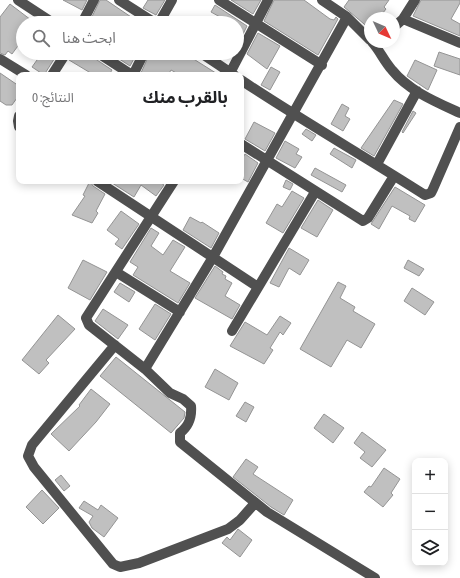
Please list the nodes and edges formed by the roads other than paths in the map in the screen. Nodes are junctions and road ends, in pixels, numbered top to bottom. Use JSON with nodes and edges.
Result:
{"nodes":[{"id":1,"x":18,"y":0,"type":"edge"},
{"id":2,"x":94,"y":0,"type":"edge"},
{"id":3,"x":119,"y":0,"type":"edge"},
{"id":4,"x":172,"y":0,"type":"edge"},
{"id":5,"x":219,"y":0,"type":"edge"},
{"id":6,"x":268,"y":0,"type":"edge"},
{"id":7,"x":322,"y":0,"type":"edge"},
{"id":8,"x":415,"y":0,"type":"edge"},
{"id":9,"x":42,"y":16,"type":"edge"},
{"id":10,"x":86,"y":16,"type":"edge"},
{"id":11,"x":144,"y":16,"type":"edge"},
{"id":12,"x":163,"y":16,"type":"edge"},
{"id":13,"x":243,"y":16,"type":"edge"},
{"id":14,"x":244,"y":17,"type":"edge"},
{"id":15,"x":347,"y":18,"type":"junction"},
{"id":16,"x":403,"y":19,"type":"junction"},
{"id":17,"x":400,"y":22,"type":"edge"},
{"id":18,"x":255,"y":24,"type":"junction"},
{"id":19,"x":364,"y":33,"type":"edge"},
{"id":20,"x":460,"y":43,"type":"edge"},
{"id":21,"x":244,"y":47,"type":"edge"},
{"id":22,"x":378,"y":48,"type":"edge"},
{"id":23,"x":0,"y":59,"type":"edge"},
{"id":24,"x":62,"y":60,"type":"edge"},
{"id":25,"x":109,"y":60,"type":"edge"},
{"id":26,"x":140,"y":60,"type":"edge"},
{"id":27,"x":211,"y":60,"type":"edge"},
{"id":28,"x":238,"y":60,"type":"edge"},
{"id":29,"x":322,"y":65,"type":"junction"},
{"id":30,"x":21,"y":72,"type":"edge"},
{"id":31,"x":54,"y":72,"type":"edge"},
{"id":32,"x":128,"y":72,"type":"edge"},
{"id":33,"x":134,"y":72,"type":"edge"},
{"id":34,"x":228,"y":72,"type":"edge"},
{"id":35,"x":232,"y":72,"type":"edge"},
{"id":36,"x":244,"y":82,"type":"edge"},
{"id":37,"x":417,"y":91,"type":"junction"},
{"id":38,"x":460,"y":113,"type":"edge"},
{"id":39,"x":294,"y":115,"type":"junction"},
{"id":40,"x":460,"y":127,"type":"edge"},
{"id":41,"x":244,"y":146,"type":"edge"},
{"id":42,"x":268,"y":161,"type":"junction"},
{"id":43,"x":377,"y":164,"type":"junction"},
{"id":44,"x":394,"y":176,"type":"junction"},
{"id":45,"x":101,"y":184,"type":"edge"},
{"id":46,"x":172,"y":184,"type":"edge"},
{"id":47,"x":315,"y":192,"type":"junction"},
{"id":48,"x":152,"y":218,"type":"junction"},
{"id":49,"x":213,"y":257,"type":"junction"},
{"id":50,"x":116,"y":272,"type":"junction"},
{"id":51,"x":258,"y":287,"type":"junction"},
{"id":52,"x":180,"y":312,"type":"junction"},
{"id":53,"x":232,"y":331,"type":"dead end"},
{"id":54,"x":115,"y":345,"type":"junction"},
{"id":55,"x":145,"y":369,"type":"junction"},
{"id":56,"x":255,"y":503,"type":"junction"},
{"id":57,"x":375,"y":578,"type":"edge"}],
"edges":[{"from":1,"to":9,"type":"street"},
{"from":2,"to":10,"type":"street"},
{"from":3,"to":11,"type":"street"},
{"from":4,"to":12,"type":"street"},
{"from":5,"to":13,"type":"street"},
{"from":6,"to":18,"type":"street"},
{"from":7,"to":15,"type":"street"},
{"from":8,"to":16,"type":"street"},
{"from":14,"to":18,"type":"street"},
{"from":15,"to":19,"type":"street"},
{"from":15,"to":29,"type":"street"},
{"from":16,"to":17,"type":"street"},
{"from":16,"to":20,"type":"street"},
{"from":18,"to":21,"type":"street"},
{"from":18,"to":29,"type":"street"},
{"from":22,"to":37,"type":"street"},
{"from":23,"to":30,"type":"street"},
{"from":24,"to":31,"type":"street"},
{"from":25,"to":32,"type":"street"},
{"from":26,"to":33,"type":"street"},
{"from":27,"to":34,"type":"street"},
{"from":28,"to":35,"type":"street"},
{"from":29,"to":39,"type":"street"},
{"from":36,"to":39,"type":"street"},
{"from":37,"to":38,"type":"street"},
{"from":37,"to":43,"type":"street"},
{"from":39,"to":42,"type":"street"},
{"from":39,"to":43,"type":"street"},
{"from":40,"to":44,"type":"street"},
{"from":41,"to":42,"type":"street"},
{"from":42,"to":47,"type":"street"},
{"from":42,"to":49,"type":"street"},
{"from":43,"to":44,"type":"street"},
{"from":44,"to":47,"type":"street"},
{"from":45,"to":48,"type":"street"},
{"from":46,"to":48,"type":"street"},
{"from":47,"to":51,"type":"street"},
{"from":48,"to":49,"type":"street"},
{"from":48,"to":50,"type":"street"},
{"from":49,"to":51,"type":"street"},
{"from":49,"to":52,"type":"street"},
{"from":50,"to":52,"type":"street"},
{"from":50,"to":54,"type":"street"},
{"from":51,"to":53,"type":"street"},
{"from":52,"to":55,"type":"street"},
{"from":54,"to":55,"type":"street"},
{"from":54,"to":56,"type":"street"},
{"from":55,"to":56,"type":"street"},
{"from":56,"to":57,"type":"street"}]}
